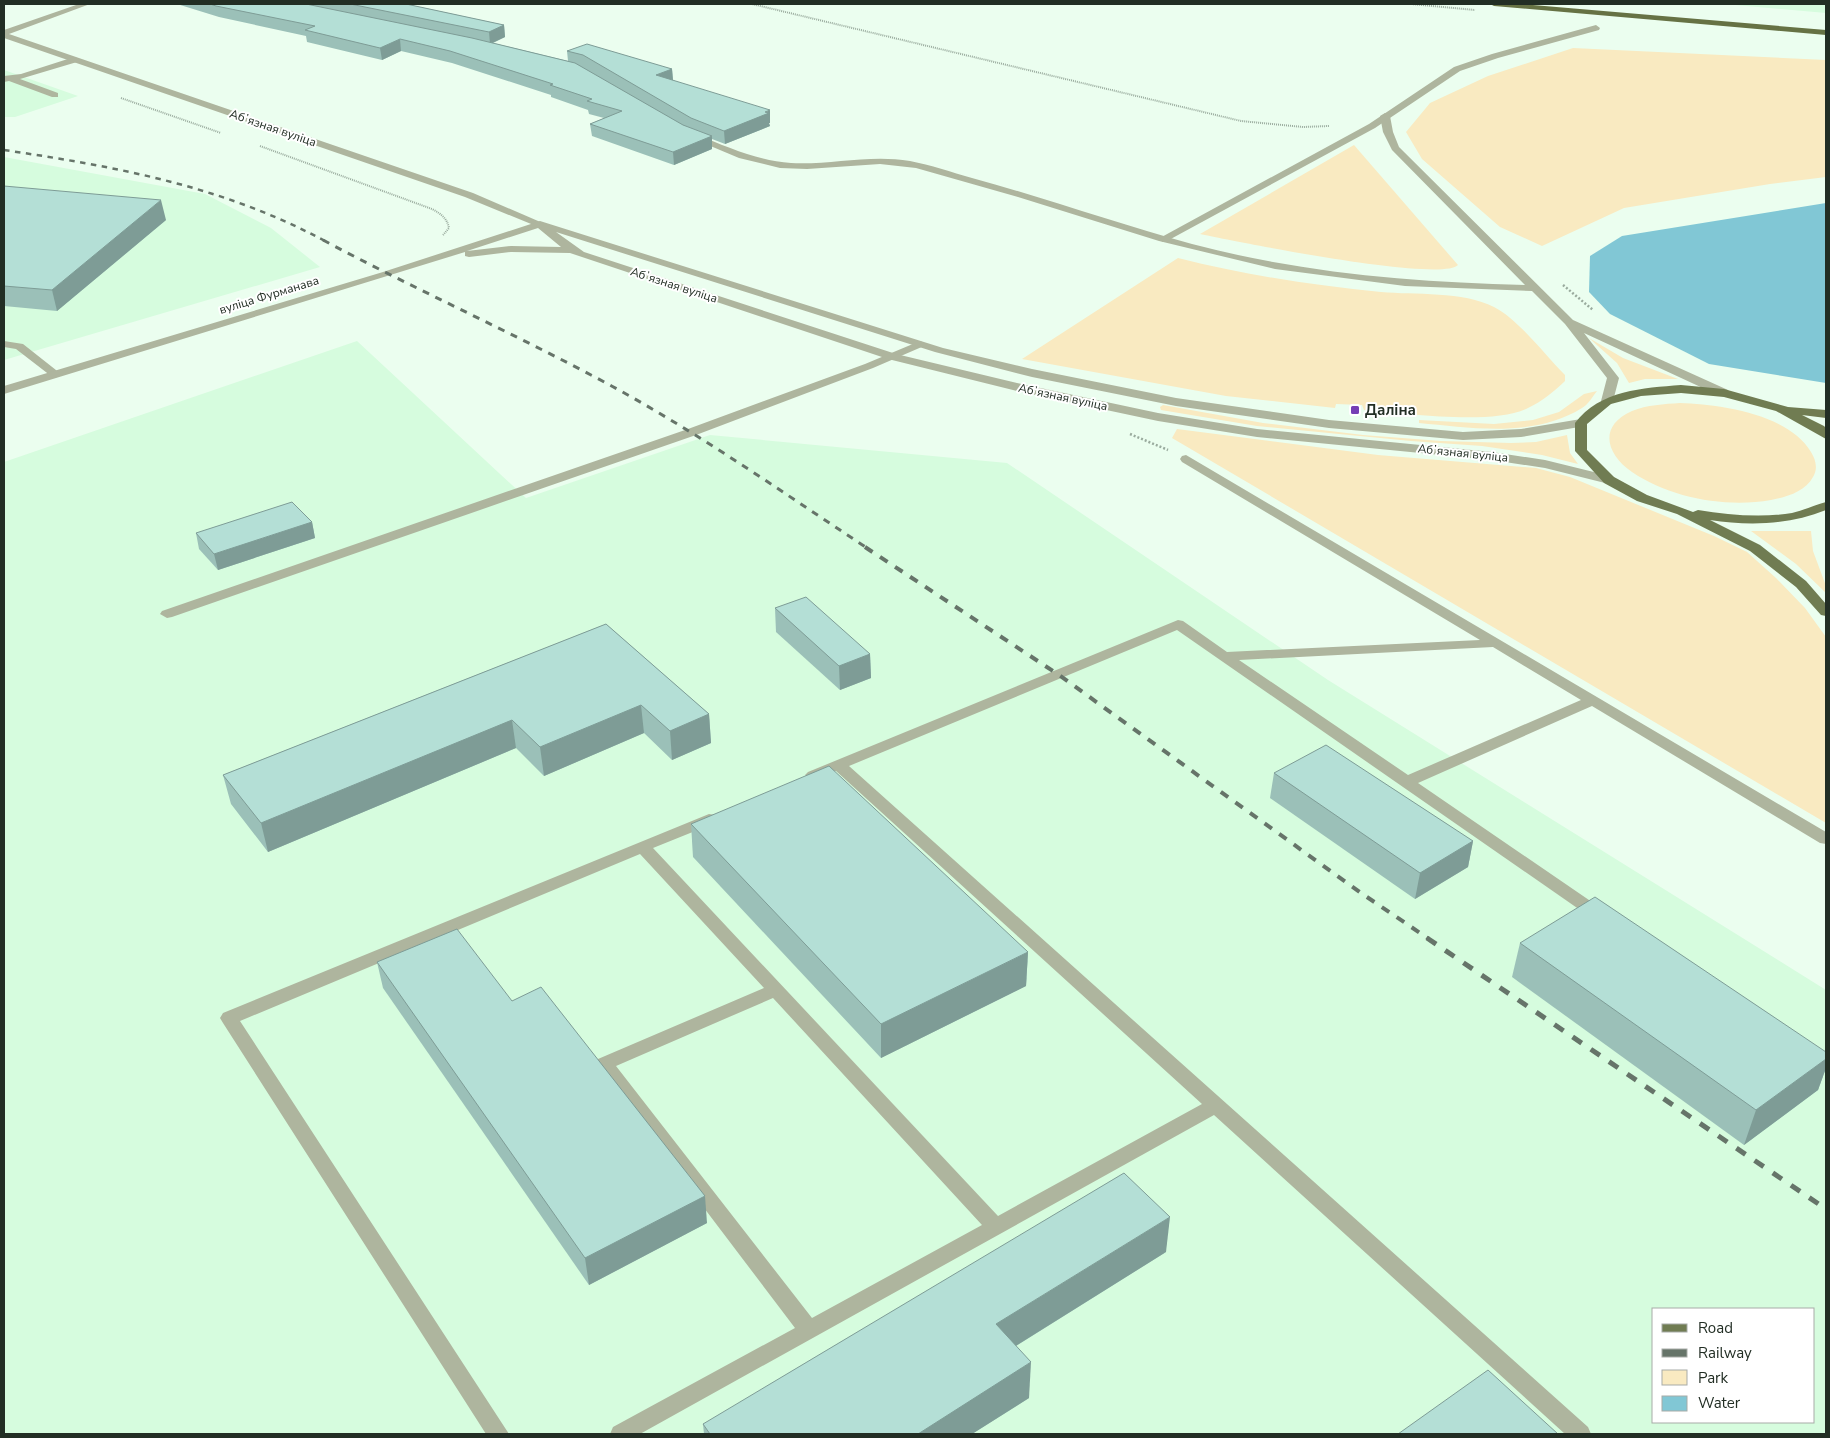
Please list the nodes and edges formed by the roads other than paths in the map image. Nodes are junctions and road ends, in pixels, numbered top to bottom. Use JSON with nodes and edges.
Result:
{"nodes":[{"id":1,"x":86,"y":4,"type":"edge"},
{"id":2,"x":1494,"y":4,"type":"edge"},
{"id":3,"x":1596,"y":28,"type":"dead end"},
{"id":4,"x":1826,"y":32,"type":"edge"},
{"id":5,"x":4,"y":34,"type":"edge"},
{"id":6,"x":74,"y":60,"type":"junction"},
{"id":7,"x":6,"y":78,"type":"edge"},
{"id":8,"x":55,"y":95,"type":"dead end"},
{"id":9,"x":1385,"y":116,"type":"junction"},
{"id":10,"x":688,"y":134,"type":"edge"},
{"id":11,"x":540,"y":224,"type":"junction"},
{"id":12,"x":1163,"y":239,"type":"junction"},
{"id":13,"x":572,"y":250,"type":"junction"},
{"id":14,"x":430,"y":260,"type":"junction"},
{"id":15,"x":1534,"y":288,"type":"junction"},
{"id":16,"x":1569,"y":322,"type":"junction"},
{"id":17,"x":4,"y":344,"type":"edge"},
{"id":18,"x":920,"y":344,"type":"junction"},
{"id":19,"x":892,"y":357,"type":"junction"},
{"id":20,"x":55,"y":374,"type":"junction"},
{"id":21,"x":4,"y":390,"type":"edge"},
{"id":22,"x":1724,"y":393,"type":"junction"},
{"id":23,"x":1607,"y":401,"type":"junction"},
{"id":24,"x":1780,"y":408,"type":"junction"},
{"id":25,"x":1826,"y":414,"type":"edge"},
{"id":26,"x":1581,"y":423,"type":"junction"},
{"id":27,"x":1826,"y":435,"type":"edge"},
{"id":28,"x":1186,"y":458,"type":"road end"},
{"id":29,"x":1609,"y":480,"type":"junction"},
{"id":30,"x":1826,"y":510,"type":"edge"},
{"id":31,"x":1682,"y":511,"type":"junction"},
{"id":32,"x":1826,"y":612,"type":"edge"},
{"id":33,"x":167,"y":614,"type":"dead end"},
{"id":34,"x":1497,"y":643,"type":"junction"},
{"id":35,"x":1224,"y":656,"type":"junction"},
{"id":36,"x":1594,"y":700,"type":"junction"},
{"id":37,"x":839,"y":764,"type":"junction"},
{"id":38,"x":1406,"y":782,"type":"junction"},
{"id":39,"x":795,"y":783,"type":"edge"},
{"id":40,"x":723,"y":813,"type":"edge"},
{"id":41,"x":1826,"y":839,"type":"edge"},
{"id":42,"x":642,"y":846,"type":"junction"},
{"id":43,"x":1608,"y":922,"type":"edge"},
{"id":44,"x":776,"y":990,"type":"junction"},
{"id":45,"x":1216,"y":1105,"type":"junction"},
{"id":46,"x":996,"y":1227,"type":"junction"},
{"id":47,"x":809,"y":1330,"type":"junction"},
{"id":48,"x":498,"y":1434,"type":"edge"},
{"id":49,"x":620,"y":1434,"type":"edge"},
{"id":50,"x":1580,"y":1434,"type":"edge"}],
"edges":[{"from":1,"to":5,"type":"street"},
{"from":2,"to":4,"type":"highway"},
{"from":3,"to":9,"type":"street"},
{"from":5,"to":6,"type":"street","name":"Абʼязная вуліца"},
{"from":6,"to":7,"type":"street"},
{"from":6,"to":11,"type":"street","name":"Абʼязная вуліца"},
{"from":7,"to":8,"type":"street"},
{"from":9,"to":12,"type":"street"},
{"from":9,"to":15,"type":"street"},
{"from":10,"to":12,"type":"street"},
{"from":11,"to":13,"type":"street","name":"Абʼязная вуліца"},
{"from":11,"to":14,"type":"street","name":"вуліца Фурманава"},
{"from":11,"to":18,"type":"street","name":"Абʼязная вуліца"},
{"from":12,"to":15,"type":"street"},
{"from":13,"to":14,"type":"street"},
{"from":13,"to":19,"type":"street","name":"Абʼязная вуліца"},
{"from":14,"to":20,"type":"street","name":"вуліца Фурманава"},
{"from":15,"to":16,"type":"street"},
{"from":16,"to":22,"type":"street"},
{"from":16,"to":23,"type":"street"},
{"from":17,"to":20,"type":"street"},
{"from":18,"to":19,"type":"street"},
{"from":18,"to":26,"type":"street","name":"Абʼязная вуліца"},
{"from":19,"to":29,"type":"street","name":"Абʼязная вуліца"},
{"from":19,"to":33,"type":"street"},
{"from":20,"to":21,"type":"street","name":"вуліца Фурманава"},
{"from":22,"to":23,"type":"main road"},
{"from":22,"to":24,"type":"main road"},
{"from":23,"to":26,"type":"main road"},
{"from":24,"to":25,"type":"main road"},
{"from":24,"to":27,"type":"main road"},
{"from":26,"to":29,"type":"main road","name":"Абʼязная вуліца"},
{"from":28,"to":34,"type":"street"},
{"from":29,"to":31,"type":"main road","name":"Абʼязная вуліца"},
{"from":30,"to":31,"type":"main road","name":"Абʼязная вуліца"},
{"from":31,"to":32,"type":"main road","name":"Абʼязная вуліца"},
{"from":34,"to":35,"type":"street"},
{"from":34,"to":36,"type":"street"},
{"from":35,"to":37,"type":"street"},
{"from":35,"to":38,"type":"street"},
{"from":36,"to":38,"type":"street"},
{"from":36,"to":41,"type":"street"},
{"from":37,"to":39,"type":"street"},
{"from":37,"to":45,"type":"street"},
{"from":38,"to":43,"type":"street"},
{"from":40,"to":42,"type":"street"},
{"from":42,"to":44,"type":"street"},
{"from":42,"to":48,"type":"street"},
{"from":44,"to":46,"type":"street"},
{"from":44,"to":47,"type":"street"},
{"from":45,"to":46,"type":"street"},
{"from":45,"to":50,"type":"street"},
{"from":46,"to":47,"type":"street"},
{"from":47,"to":49,"type":"street"}]}
